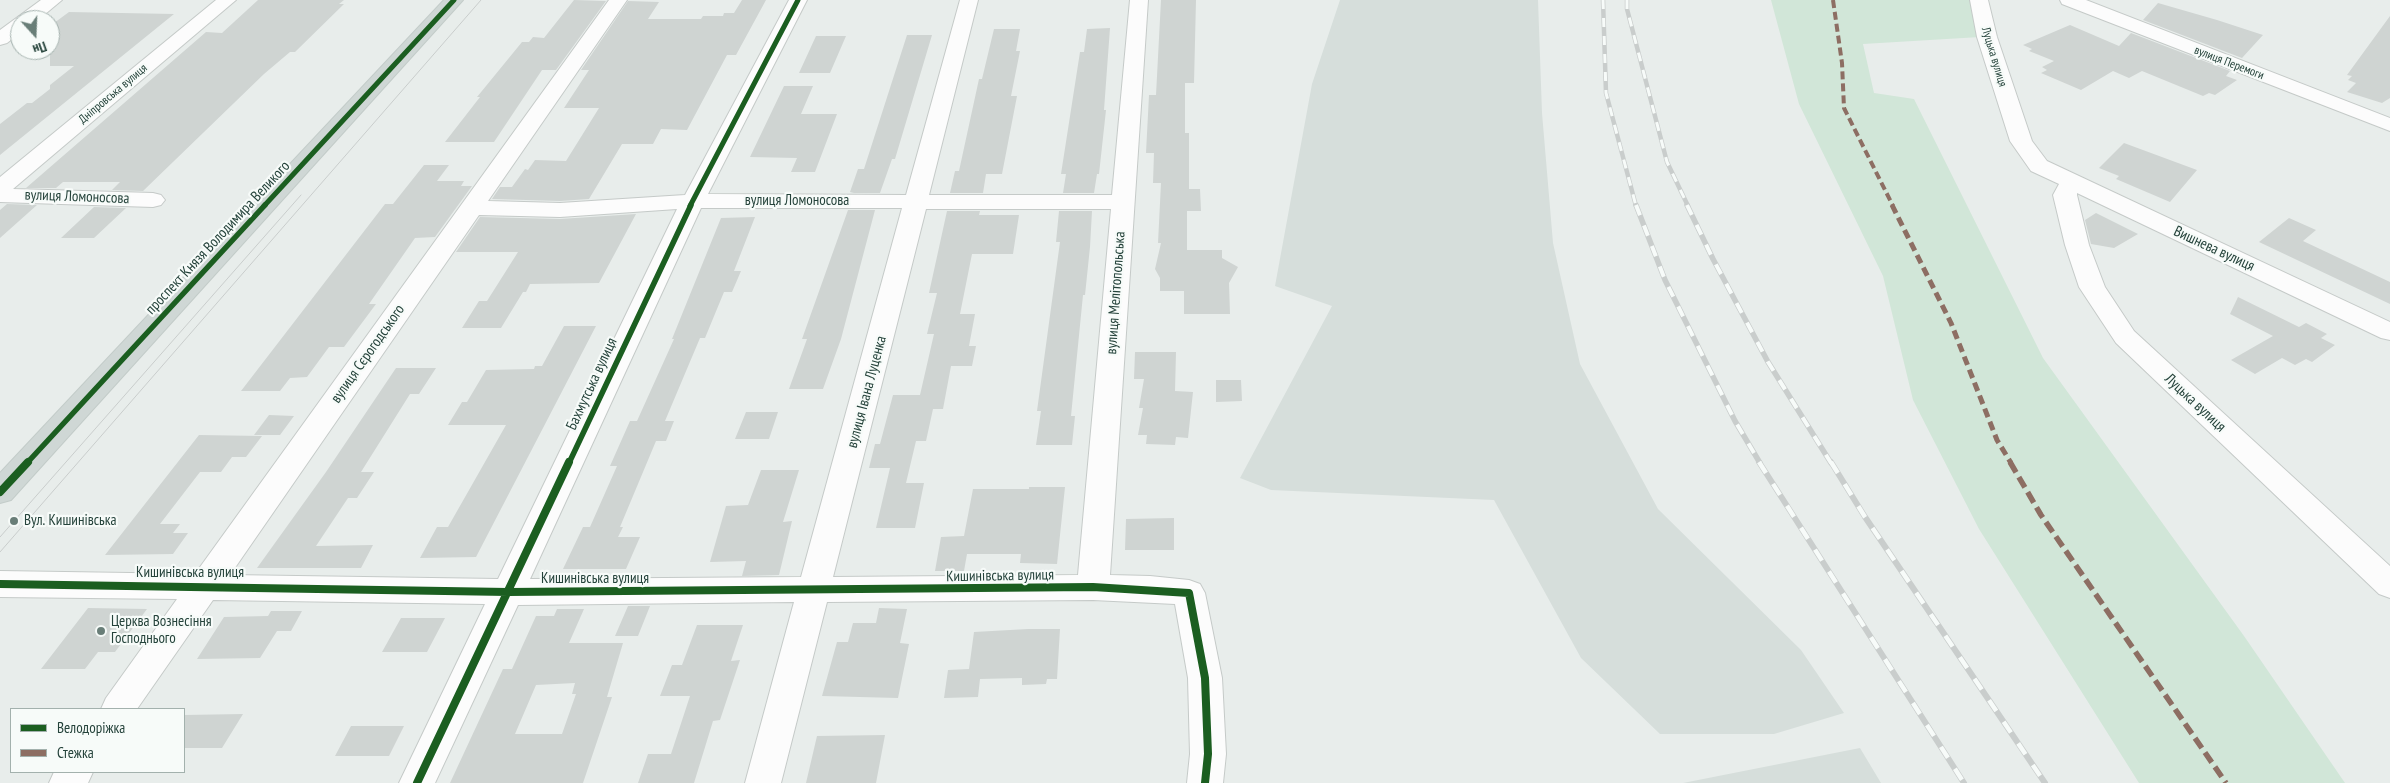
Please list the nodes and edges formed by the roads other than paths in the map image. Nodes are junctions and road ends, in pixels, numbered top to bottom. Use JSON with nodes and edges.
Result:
{"nodes":[{"id":1,"x":54,"y":0,"type":"edge"},
{"id":2,"x":226,"y":0,"type":"edge"},
{"id":3,"x":454,"y":0,"type":"edge"},
{"id":4,"x":618,"y":0,"type":"edge"},
{"id":5,"x":798,"y":0,"type":"edge"},
{"id":6,"x":969,"y":0,"type":"edge"},
{"id":7,"x":1138,"y":0,"type":"edge"},
{"id":8,"x":1979,"y":0,"type":"edge"},
{"id":9,"x":2069,"y":0,"type":"edge"},
{"id":10,"x":40,"y":10,"type":"edge"},
{"id":11,"x":2390,"y":126,"type":"edge"},
{"id":12,"x":2039,"y":166,"type":"joint"},
{"id":13,"x":2071,"y":182,"type":"junction"},
{"id":14,"x":0,"y":188,"type":"edge"},
{"id":15,"x":0,"y":195,"type":"edge"},
{"id":16,"x":153,"y":200,"type":"dead end"},
{"id":17,"x":693,"y":201,"type":"junction"},
{"id":18,"x":917,"y":202,"type":"junction"},
{"id":19,"x":1123,"y":202,"type":"junction"},
{"id":20,"x":471,"y":208,"type":"junction"},
{"id":21,"x":2390,"y":332,"type":"edge"},
{"id":22,"x":0,"y":492,"type":"edge"},
{"id":23,"x":0,"y":584,"type":"edge"},
{"id":24,"x":205,"y":585,"type":"junction"},
{"id":25,"x":2390,"y":585,"type":"edge"},
{"id":26,"x":1093,"y":587,"type":"junction"},
{"id":27,"x":814,"y":590,"type":"junction"},
{"id":28,"x":508,"y":592,"type":"junction"},
{"id":29,"x":119,"y":708,"type":"edge"},
{"id":30,"x":417,"y":783,"type":"edge"},
{"id":31,"x":763,"y":783,"type":"edge"},
{"id":32,"x":1205,"y":783,"type":"edge"}],
"edges":[{"from":1,"to":10,"type":"street"},
{"from":2,"to":14,"type":"street","name":"Дніпровська вулиця"},
{"from":3,"to":22,"type":"main road","name":"проспект Князя Володимира Великого"},
{"from":4,"to":20,"type":"street","name":"вулиця Сєрогодського"},
{"from":5,"to":17,"type":"street","name":"Бахмутська вулиця"},
{"from":6,"to":18,"type":"street","name":"вулиця Івана Луценка"},
{"from":7,"to":19,"type":"street","name":"вулиця Мелітопольська"},
{"from":8,"to":12,"type":"street","name":"Луцька вулиця"},
{"from":9,"to":11,"type":"street","name":"вулиця Перемоги"},
{"from":12,"to":13,"type":"street","name":"Вишнева вулиця"},
{"from":13,"to":21,"type":"street","name":"Вишнева вулиця"},
{"from":13,"to":25,"type":"street","name":"Луцька вулиця"},
{"from":15,"to":16,"type":"street","name":"вулиця Ломоносова"},
{"from":17,"to":18,"type":"street","name":"вулиця Ломоносова"},
{"from":17,"to":20,"type":"street","name":"вулиця Ломоносова"},
{"from":17,"to":28,"type":"street","name":"Бахмутська вулиця"},
{"from":18,"to":19,"type":"street","name":"вулиця Ломоносова"},
{"from":18,"to":27,"type":"street","name":"вулиця Івана Луценка"},
{"from":19,"to":26,"type":"street","name":"вулиця Мелітопольська"},
{"from":20,"to":24,"type":"street","name":"вулиця Сєрогодського"},
{"from":23,"to":24,"type":"street","name":"Кишинівська вулиця"},
{"from":24,"to":28,"type":"street","name":"Кишинівська вулиця"},
{"from":24,"to":29,"type":"street","name":"вулиця Сєрогодського"},
{"from":26,"to":27,"type":"street","name":"Кишинівська вулиця"},
{"from":26,"to":32,"type":"street","name":"Кишинівська вулиця"},
{"from":27,"to":28,"type":"street","name":"Кишинівська вулиця"},
{"from":27,"to":31,"type":"street","name":"вулиця Івана Луценка"},
{"from":28,"to":30,"type":"street","name":"Бахмутська вулиця"}]}
